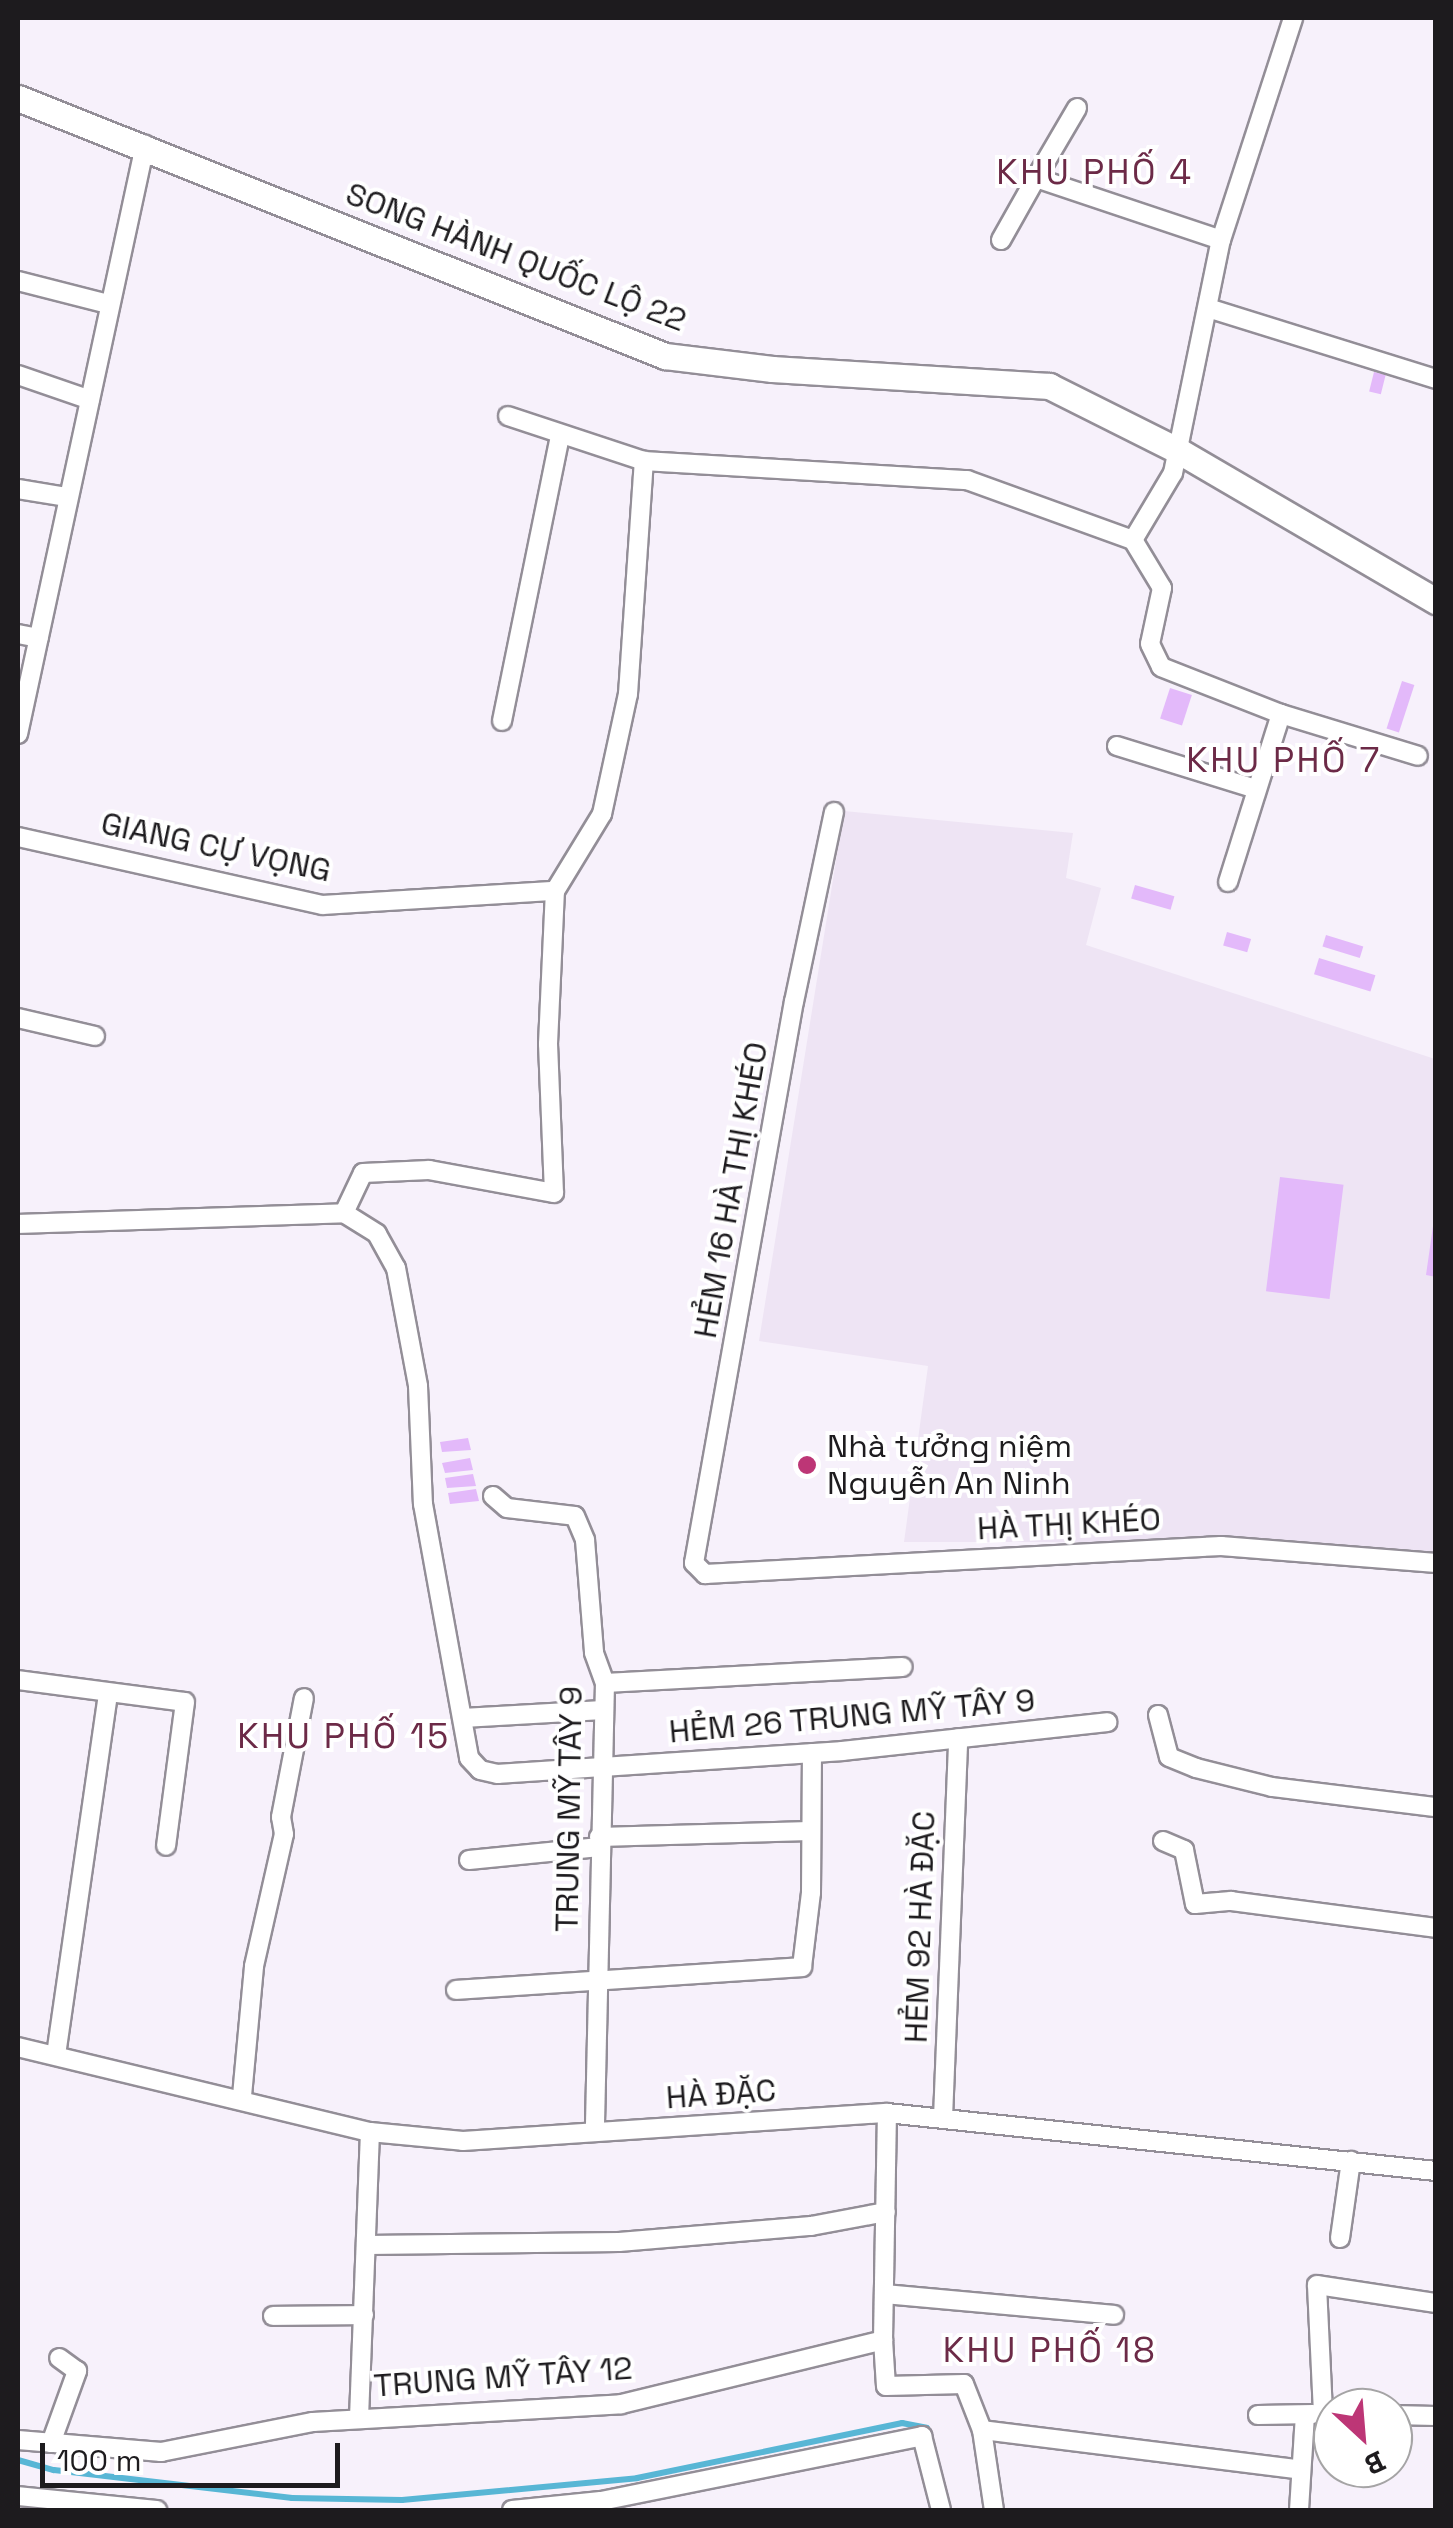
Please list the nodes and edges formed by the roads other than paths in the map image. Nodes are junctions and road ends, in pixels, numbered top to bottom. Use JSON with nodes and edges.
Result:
{"nodes":[{"id":1,"x":1293,"y":18,"type":"edge"},
{"id":2,"x":18,"y":98,"type":"edge"},
{"id":3,"x":1077,"y":108,"type":"dead end"},
{"id":4,"x":145,"y":145,"type":"junction"},
{"id":5,"x":1036,"y":178,"type":"junction"},
{"id":6,"x":1001,"y":240,"type":"dead end"},
{"id":7,"x":1221,"y":240,"type":"junction"},
{"id":8,"x":18,"y":281,"type":"edge"},
{"id":9,"x":108,"y":304,"type":"junction"},
{"id":10,"x":1208,"y":308,"type":"junction"},
{"id":11,"x":18,"y":375,"type":"edge"},
{"id":12,"x":1436,"y":378,"type":"edge"},
{"id":13,"x":90,"y":400,"type":"junction"},
{"id":14,"x":508,"y":416,"type":"dead end"},
{"id":15,"x":560,"y":436,"type":"junction"},
{"id":16,"x":1178,"y":451,"type":"junction"},
{"id":17,"x":644,"y":460,"type":"junction"},
{"id":18,"x":18,"y":489,"type":"edge"},
{"id":19,"x":67,"y":497,"type":"junction"},
{"id":20,"x":1133,"y":540,"type":"junction"},
{"id":21,"x":1436,"y":602,"type":"edge"},
{"id":22,"x":18,"y":634,"type":"edge"},
{"id":23,"x":39,"y":638,"type":"junction"},
{"id":24,"x":1281,"y":714,"type":"junction"},
{"id":25,"x":502,"y":721,"type":"dead end"},
{"id":26,"x":18,"y":734,"type":"edge"},
{"id":27,"x":1117,"y":746,"type":"dead end"},
{"id":28,"x":1418,"y":756,"type":"dead end"},
{"id":29,"x":1254,"y":788,"type":"junction"},
{"id":30,"x":834,"y":812,"type":"dead end"},
{"id":31,"x":18,"y":837,"type":"edge"},
{"id":32,"x":1228,"y":882,"type":"dead end"},
{"id":33,"x":555,"y":891,"type":"junction"},
{"id":34,"x":18,"y":1018,"type":"edge"},
{"id":35,"x":95,"y":1036,"type":"dead end"},
{"id":36,"x":344,"y":1213,"type":"junction"},
{"id":37,"x":18,"y":1224,"type":"edge"},
{"id":38,"x":494,"y":1496,"type":"dead end"},
{"id":39,"x":1436,"y":1563,"type":"edge"},
{"id":40,"x":705,"y":1574,"type":"joint"},
{"id":41,"x":903,"y":1666,"type":"dead end"},
{"id":42,"x":18,"y":1680,"type":"edge"},
{"id":43,"x":605,"y":1683,"type":"junction"},
{"id":44,"x":108,"y":1695,"type":"junction"},
{"id":45,"x":304,"y":1698,"type":"dead end"},
{"id":46,"x":603,"y":1710,"type":"junction"},
{"id":47,"x":1158,"y":1714,"type":"dead end"},
{"id":48,"x":463,"y":1718,"type":"junction"},
{"id":49,"x":1107,"y":1722,"type":"dead end"},
{"id":50,"x":958,"y":1738,"type":"junction"},
{"id":51,"x":812,"y":1753,"type":"junction"},
{"id":52,"x":602,"y":1767,"type":"junction"},
{"id":53,"x":1436,"y":1807,"type":"edge"},
{"id":54,"x":810,"y":1831,"type":"junction"},
{"id":55,"x":1163,"y":1841,"type":"dead end"},
{"id":56,"x":599,"y":1842,"type":"junction"},
{"id":57,"x":166,"y":1846,"type":"dead end"},
{"id":58,"x":469,"y":1860,"type":"dead end"},
{"id":59,"x":1436,"y":1928,"type":"edge"},
{"id":60,"x":597,"y":1980,"type":"junction"},
{"id":61,"x":456,"y":1990,"type":"dead end"},
{"id":62,"x":18,"y":2047,"type":"edge"},
{"id":63,"x":56,"y":2055,"type":"junction"},
{"id":64,"x":242,"y":2096,"type":"junction"},
{"id":65,"x":887,"y":2113,"type":"junction"},
{"id":66,"x":943,"y":2118,"type":"junction"},
{"id":67,"x":370,"y":2132,"type":"junction"},
{"id":68,"x":595,"y":2132,"type":"junction"},
{"id":69,"x":1351,"y":2160,"type":"junction"},
{"id":70,"x":1436,"y":2171,"type":"edge"},
{"id":71,"x":886,"y":2212,"type":"junction"},
{"id":72,"x":1340,"y":2238,"type":"dead end"},
{"id":73,"x":367,"y":2245,"type":"junction"},
{"id":74,"x":885,"y":2294,"type":"junction"},
{"id":75,"x":1436,"y":2303,"type":"edge"},
{"id":76,"x":1114,"y":2315,"type":"dead end"},
{"id":77,"x":272,"y":2316,"type":"dead end"},
{"id":78,"x":364,"y":2316,"type":"junction"},
{"id":79,"x":883,"y":2340,"type":"junction"},
{"id":80,"x":59,"y":2358,"type":"dead end"},
{"id":81,"x":1320,"y":2388,"type":"edge"},
{"id":82,"x":1258,"y":2414,"type":"dead end"},
{"id":83,"x":1313,"y":2414,"type":"edge"},
{"id":84,"x":359,"y":2418,"type":"junction"},
{"id":85,"x":982,"y":2430,"type":"junction"},
{"id":86,"x":1313,"y":2435,"type":"edge"},
{"id":87,"x":18,"y":2440,"type":"edge"},
{"id":88,"x":50,"y":2444,"type":"junction"},
{"id":89,"x":1301,"y":2470,"type":"junction"},
{"id":90,"x":18,"y":2496,"type":"edge"},
{"id":91,"x":602,"y":2506,"type":"edge"},
{"id":92,"x":157,"y":2510,"type":"edge"},
{"id":93,"x":512,"y":2510,"type":"edge"},
{"id":94,"x":941,"y":2510,"type":"edge"},
{"id":95,"x":994,"y":2510,"type":"edge"},
{"id":96,"x":1299,"y":2510,"type":"edge"}],
"edges":[{"from":1,"to":7,"type":"street"},
{"from":2,"to":4,"type":"street","name":"SONG HÀNH QUỐC LỘ 22"},
{"from":3,"to":5,"type":"street"},
{"from":4,"to":9,"type":"street"},
{"from":4,"to":16,"type":"street","name":"SONG HÀNH QUỐC LỘ 22"},
{"from":5,"to":6,"type":"street"},
{"from":5,"to":7,"type":"street"},
{"from":7,"to":10,"type":"street"},
{"from":8,"to":9,"type":"street"},
{"from":9,"to":13,"type":"street"},
{"from":10,"to":12,"type":"street"},
{"from":10,"to":16,"type":"street"},
{"from":11,"to":13,"type":"street"},
{"from":13,"to":19,"type":"street"},
{"from":14,"to":15,"type":"street"},
{"from":15,"to":17,"type":"street"},
{"from":15,"to":25,"type":"street"},
{"from":16,"to":20,"type":"street"},
{"from":16,"to":21,"type":"street","name":"SONG HÀNH QUỐC LỘ 22"},
{"from":17,"to":20,"type":"street"},
{"from":17,"to":33,"type":"street"},
{"from":18,"to":19,"type":"street"},
{"from":19,"to":23,"type":"street"},
{"from":20,"to":24,"type":"street"},
{"from":22,"to":23,"type":"street"},
{"from":23,"to":26,"type":"street"},
{"from":24,"to":28,"type":"street"},
{"from":24,"to":29,"type":"street"},
{"from":27,"to":29,"type":"street"},
{"from":29,"to":32,"type":"street"},
{"from":30,"to":40,"type":"street","name":"HẺM 16 HÀ THỊ KHÉO"},
{"from":31,"to":33,"type":"street","name":"GIANG CỰ VỌNG"},
{"from":33,"to":36,"type":"street"},
{"from":34,"to":35,"type":"street"},
{"from":36,"to":37,"type":"street"},
{"from":36,"to":48,"type":"street"},
{"from":38,"to":43,"type":"street","name":"TRUNG MỸ TÂY 9"},
{"from":39,"to":40,"type":"street","name":"HÀ THỊ KHÉO"},
{"from":41,"to":43,"type":"street"},
{"from":42,"to":44,"type":"street"},
{"from":43,"to":46,"type":"street","name":"TRUNG MỸ TÂY 9"},
{"from":44,"to":57,"type":"street"},
{"from":44,"to":63,"type":"street"},
{"from":45,"to":64,"type":"street"},
{"from":46,"to":48,"type":"street"},
{"from":46,"to":52,"type":"street","name":"TRUNG MỸ TÂY 9"},
{"from":47,"to":53,"type":"street"},
{"from":48,"to":52,"type":"street","name":"HẺM 26 TRUNG MỸ TÂY 9"},
{"from":49,"to":50,"type":"street","name":"HẺM 26 TRUNG MỸ TÂY 9"},
{"from":50,"to":51,"type":"street","name":"HẺM 26 TRUNG MỸ TÂY 9"},
{"from":50,"to":66,"type":"street","name":"HẺM 92 HÀ ĐẶC"},
{"from":51,"to":52,"type":"street","name":"HẺM 26 TRUNG MỸ TÂY 9"},
{"from":51,"to":54,"type":"street"},
{"from":52,"to":56,"type":"street","name":"TRUNG MỸ TÂY 9"},
{"from":54,"to":56,"type":"street"},
{"from":54,"to":60,"type":"street"},
{"from":55,"to":59,"type":"street"},
{"from":56,"to":58,"type":"street"},
{"from":56,"to":60,"type":"street","name":"TRUNG MỸ TÂY 9"},
{"from":60,"to":61,"type":"street"},
{"from":60,"to":68,"type":"street","name":"TRUNG MỸ TÂY 9"},
{"from":62,"to":63,"type":"street","name":"HÀ ĐẶC"},
{"from":63,"to":64,"type":"street","name":"HÀ ĐẶC"},
{"from":64,"to":67,"type":"street","name":"HÀ ĐẶC"},
{"from":65,"to":66,"type":"street","name":"HÀ ĐẶC"},
{"from":65,"to":68,"type":"street","name":"HÀ ĐẶC"},
{"from":65,"to":71,"type":"street"},
{"from":66,"to":69,"type":"street","name":"HÀ ĐẶC"},
{"from":67,"to":68,"type":"street","name":"HÀ ĐẶC"},
{"from":67,"to":73,"type":"street"},
{"from":69,"to":70,"type":"street","name":"HÀ ĐẶC"},
{"from":69,"to":72,"type":"street"},
{"from":71,"to":73,"type":"street"},
{"from":71,"to":74,"type":"street"},
{"from":73,"to":78,"type":"street"},
{"from":74,"to":76,"type":"street"},
{"from":74,"to":79,"type":"street"},
{"from":75,"to":81,"type":"street"},
{"from":77,"to":78,"type":"street"},
{"from":78,"to":84,"type":"street"},
{"from":79,"to":84,"type":"street","name":"TRUNG MỸ TÂY 12"},
{"from":79,"to":85,"type":"street"},
{"from":80,"to":88,"type":"street"},
{"from":82,"to":83,"type":"street"},
{"from":84,"to":88,"type":"street","name":"TRUNG MỸ TÂY 12"},
{"from":85,"to":89,"type":"street"},
{"from":85,"to":95,"type":"street"},
{"from":86,"to":89,"type":"street"},
{"from":87,"to":88,"type":"street","name":"TRUNG MỸ TÂY 12"},
{"from":89,"to":96,"type":"street"},
{"from":90,"to":92,"type":"street"},
{"from":91,"to":93,"type":"street"},
{"from":91,"to":94,"type":"street"}]}
